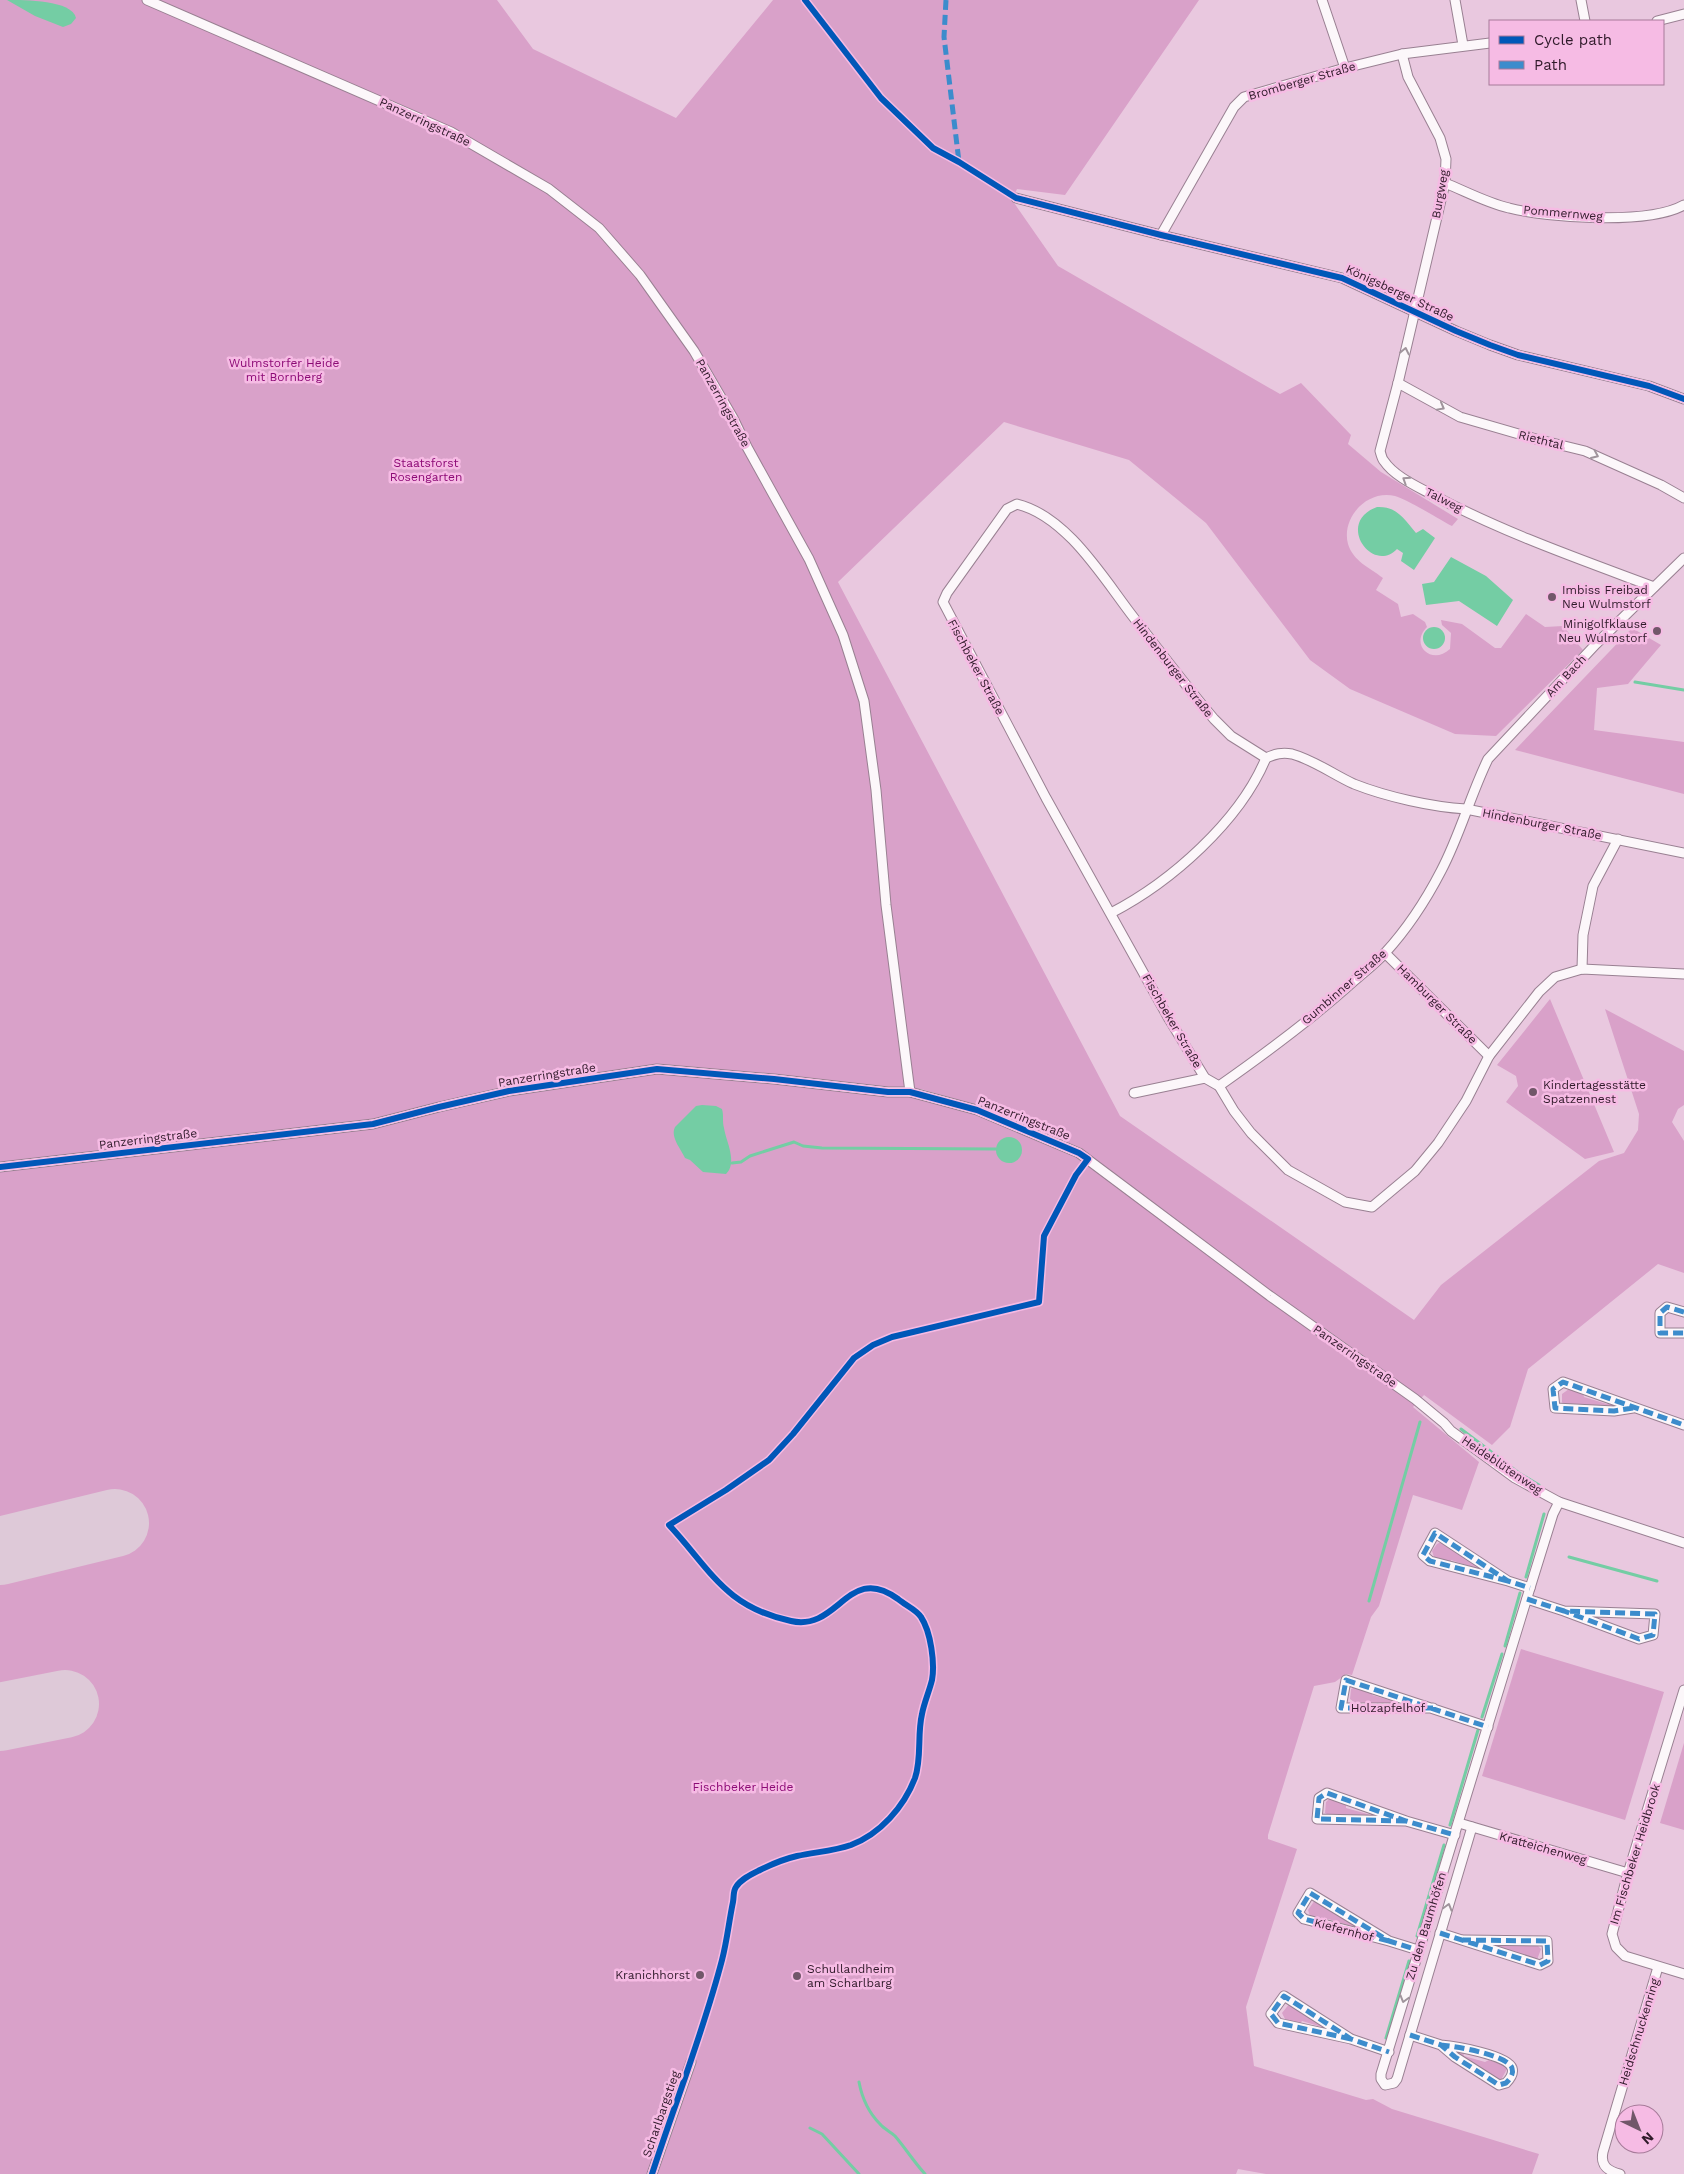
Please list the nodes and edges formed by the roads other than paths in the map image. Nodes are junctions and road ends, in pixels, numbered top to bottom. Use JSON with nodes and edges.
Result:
{"nodes":[{"id":1,"x":147,"y":0,"type":"edge"},
{"id":2,"x":1322,"y":0,"type":"edge"},
{"id":3,"x":1455,"y":0,"type":"edge"},
{"id":4,"x":1581,"y":0,"type":"edge"},
{"id":5,"x":1684,"y":14,"type":"edge"},
{"id":6,"x":1585,"y":20,"type":"edge"},
{"id":7,"x":1661,"y":20,"type":"edge"},
{"id":8,"x":1489,"y":42,"type":"edge"},
{"id":9,"x":1463,"y":46,"type":"junction"},
{"id":10,"x":1402,"y":54,"type":"junction"},
{"id":11,"x":1345,"y":68,"type":"junction"},
{"id":12,"x":1444,"y":183,"type":"junction"},
{"id":13,"x":1016,"y":198,"type":"dead end"},
{"id":14,"x":1684,"y":205,"type":"edge"},
{"id":15,"x":1161,"y":236,"type":"junction"},
{"id":16,"x":1414,"y":310,"type":"junction"},
{"id":17,"x":1398,"y":383,"type":"junction"},
{"id":18,"x":1684,"y":399,"type":"edge"},
{"id":19,"x":1684,"y":498,"type":"edge"},
{"id":20,"x":1684,"y":558,"type":"edge"},
{"id":21,"x":1654,"y":587,"type":"junction"},
{"id":22,"x":944,"y":602,"type":"joint"},
{"id":23,"x":1266,"y":758,"type":"junction"},
{"id":24,"x":1466,"y":809,"type":"junction"},
{"id":25,"x":1618,"y":839,"type":"junction"},
{"id":26,"x":1684,"y":853,"type":"edge"},
{"id":27,"x":1112,"y":913,"type":"junction"},
{"id":28,"x":1384,"y":953,"type":"junction"},
{"id":29,"x":1582,"y":969,"type":"junction"},
{"id":30,"x":1684,"y":974,"type":"edge"},
{"id":31,"x":1489,"y":1056,"type":"junction"},
{"id":32,"x":1205,"y":1078,"type":"junction"},
{"id":33,"x":1219,"y":1086,"type":"junction"},
{"id":34,"x":910,"y":1092,"type":"junction"},
{"id":35,"x":1134,"y":1093,"type":"dead end"},
{"id":36,"x":0,"y":1167,"type":"edge"},
{"id":37,"x":1684,"y":1312,"type":"edge"},
{"id":38,"x":1684,"y":1333,"type":"edge"},
{"id":39,"x":1415,"y":1399,"type":"joint"},
{"id":40,"x":1632,"y":1408,"type":"junction"},
{"id":41,"x":1684,"y":1424,"type":"edge"},
{"id":42,"x":1559,"y":1502,"type":"junction"},
{"id":43,"x":1684,"y":1543,"type":"edge"},
{"id":44,"x":1508,"y":1581,"type":"junction"},
{"id":45,"x":1530,"y":1588,"type":"junction"},
{"id":46,"x":1527,"y":1599,"type":"junction"},
{"id":47,"x":1564,"y":1611,"type":"junction"},
{"id":48,"x":1684,"y":1690,"type":"edge"},
{"id":49,"x":1433,"y":1708,"type":"junction"},
{"id":50,"x":1488,"y":1727,"type":"junction"},
{"id":51,"x":1406,"y":1821,"type":"junction"},
{"id":52,"x":1459,"y":1823,"type":"junction"},
{"id":53,"x":1472,"y":1827,"type":"junction"},
{"id":54,"x":1455,"y":1835,"type":"junction"},
{"id":55,"x":1628,"y":1873,"type":"junction"},
{"id":56,"x":1440,"y":1933,"type":"junction"},
{"id":57,"x":1463,"y":1940,"type":"junction"},
{"id":58,"x":1389,"y":1942,"type":"junction"},
{"id":59,"x":1418,"y":1950,"type":"junction"},
{"id":60,"x":1658,"y":1967,"type":"junction"},
{"id":61,"x":1684,"y":1974,"type":"edge"},
{"id":62,"x":1410,"y":2035,"type":"junction"},
{"id":63,"x":1351,"y":2039,"type":"junction"},
{"id":64,"x":1441,"y":2045,"type":"junction"},
{"id":65,"x":1389,"y":2052,"type":"junction"},
{"id":66,"x":691,"y":2062,"type":"dead end"},
{"id":67,"x":652,"y":2174,"type":"edge"},
{"id":68,"x":1620,"y":2174,"type":"edge"}],
"edges":[{"from":1,"to":34,"type":"street","name":"Panzerringstraße"},
{"from":2,"to":11,"type":"street"},
{"from":3,"to":9,"type":"street"},
{"from":4,"to":6,"type":"street"},
{"from":5,"to":7,"type":"street"},
{"from":8,"to":9,"type":"street","name":"Bromberger Straße"},
{"from":9,"to":10,"type":"street","name":"Bromberger Straße"},
{"from":10,"to":11,"type":"street","name":"Bromberger Straße"},
{"from":10,"to":12,"type":"street","name":"Burgweg"},
{"from":11,"to":15,"type":"street","name":"Bromberger Straße"},
{"from":12,"to":14,"type":"street","name":"Pommernweg"},
{"from":12,"to":16,"type":"street","name":"Burgweg"},
{"from":13,"to":15,"type":"street","name":"Königsberger Straße"},
{"from":15,"to":16,"type":"street","name":"Königsberger Straße"},
{"from":17,"to":16,"type":"street","name":"Talweg","one_way":true},
{"from":16,"to":18,"type":"street","name":"Königsberger Straße"},
{"from":17,"to":19,"type":"street","name":"Riethtal","one_way":true},
{"from":21,"to":17,"type":"street","name":"Talweg","one_way":true},
{"from":20,"to":21,"type":"street","name":"Am Bach"},
{"from":21,"to":24,"type":"street","name":"Am Bach"},
{"from":22,"to":23,"type":"street","name":"Hindenburger Straße"},
{"from":22,"to":27,"type":"street","name":"Fischbeker Straße"},
{"from":23,"to":24,"type":"street","name":"Hindenburger Straße"},
{"from":23,"to":27,"type":"street"},
{"from":24,"to":25,"type":"street","name":"Hindenburger Straße"},
{"from":24,"to":28,"type":"street","name":"Gumbinner Straße"},
{"from":25,"to":26,"type":"street","name":"Hindenburger Straße"},
{"from":25,"to":29,"type":"street"},
{"from":27,"to":32,"type":"street","name":"Fischbeker Straße"},
{"from":28,"to":31,"type":"street","name":"Hamburger Straße"},
{"from":28,"to":33,"type":"street","name":"Gumbinner Straße"},
{"from":29,"to":30,"type":"street"},
{"from":29,"to":31,"type":"street","name":"Fischbeker Straße"},
{"from":31,"to":33,"type":"street","name":"Fischbeker Straße"},
{"from":32,"to":33,"type":"street","name":"Fischbeker Straße"},
{"from":32,"to":35,"type":"street"},
{"from":34,"to":36,"type":"street","name":"Panzerringstraße"},
{"from":34,"to":39,"type":"street","name":"Panzerringstraße"},
{"from":37,"to":38,"type":"street"},
{"from":39,"to":42,"type":"street","name":"Heideblütenweg"},
{"from":40,"to":40,"type":"street"},
{"from":40,"to":41,"type":"street"},
{"from":42,"to":43,"type":"street","name":"Heideblütenweg"},
{"from":42,"to":45,"type":"street","name":"Zu den Baumhöfen"},
{"from":44,"to":44,"type":"street"},
{"from":44,"to":45,"type":"street"},
{"from":45,"to":46,"type":"street","name":"Zu den Baumhöfen"},
{"from":46,"to":47,"type":"street"},
{"from":46,"to":50,"type":"street","name":"Zu den Baumhöfen"},
{"from":47,"to":47,"type":"street"},
{"from":48,"to":55,"type":"street","name":"Im Fischbeker Heidbrook"},
{"from":49,"to":49,"type":"street","name":"Holzapfelhof"},
{"from":49,"to":50,"type":"street","name":"Holzapfelhof"},
{"from":50,"to":52,"type":"street","name":"Zu den Baumhöfen"},
{"from":51,"to":51,"type":"street"},
{"from":51,"to":54,"type":"street"},
{"from":52,"to":53,"type":"street","name":"Kratteichenweg"},
{"from":52,"to":54,"type":"street","name":"Zu den Baumhöfen"},
{"from":53,"to":55,"type":"street","name":"Kratteichenweg"},
{"from":56,"to":53,"type":"street","name":"Zu den Baumhöfen","one_way":true},
{"from":54,"to":59,"type":"street","name":"Zu den Baumhöfen"},
{"from":55,"to":60,"type":"street","name":"Im Fischbeker Heidbrook"},
{"from":56,"to":57,"type":"street"},
{"from":56,"to":62,"type":"street","name":"Zu den Baumhöfen"},
{"from":57,"to":57,"type":"street"},
{"from":58,"to":58,"type":"street","name":"Kiefernhof"},
{"from":58,"to":59,"type":"street","name":"Kiefernhof"},
{"from":59,"to":65,"type":"street","name":"Zu den Baumhöfen","one_way":true},
{"from":60,"to":61,"type":"street","name":"Im Fischbeker Heidbrook"},
{"from":60,"to":68,"type":"street","name":"Heidschnuckenring"},
{"from":62,"to":64,"type":"street"},
{"from":62,"to":65,"type":"street","name":"Zu den Baumhöfen"},
{"from":63,"to":63,"type":"street"},
{"from":63,"to":65,"type":"street"},
{"from":64,"to":64,"type":"street"},
{"from":66,"to":67,"type":"street","name":"Scharlbargstieg"}]}
